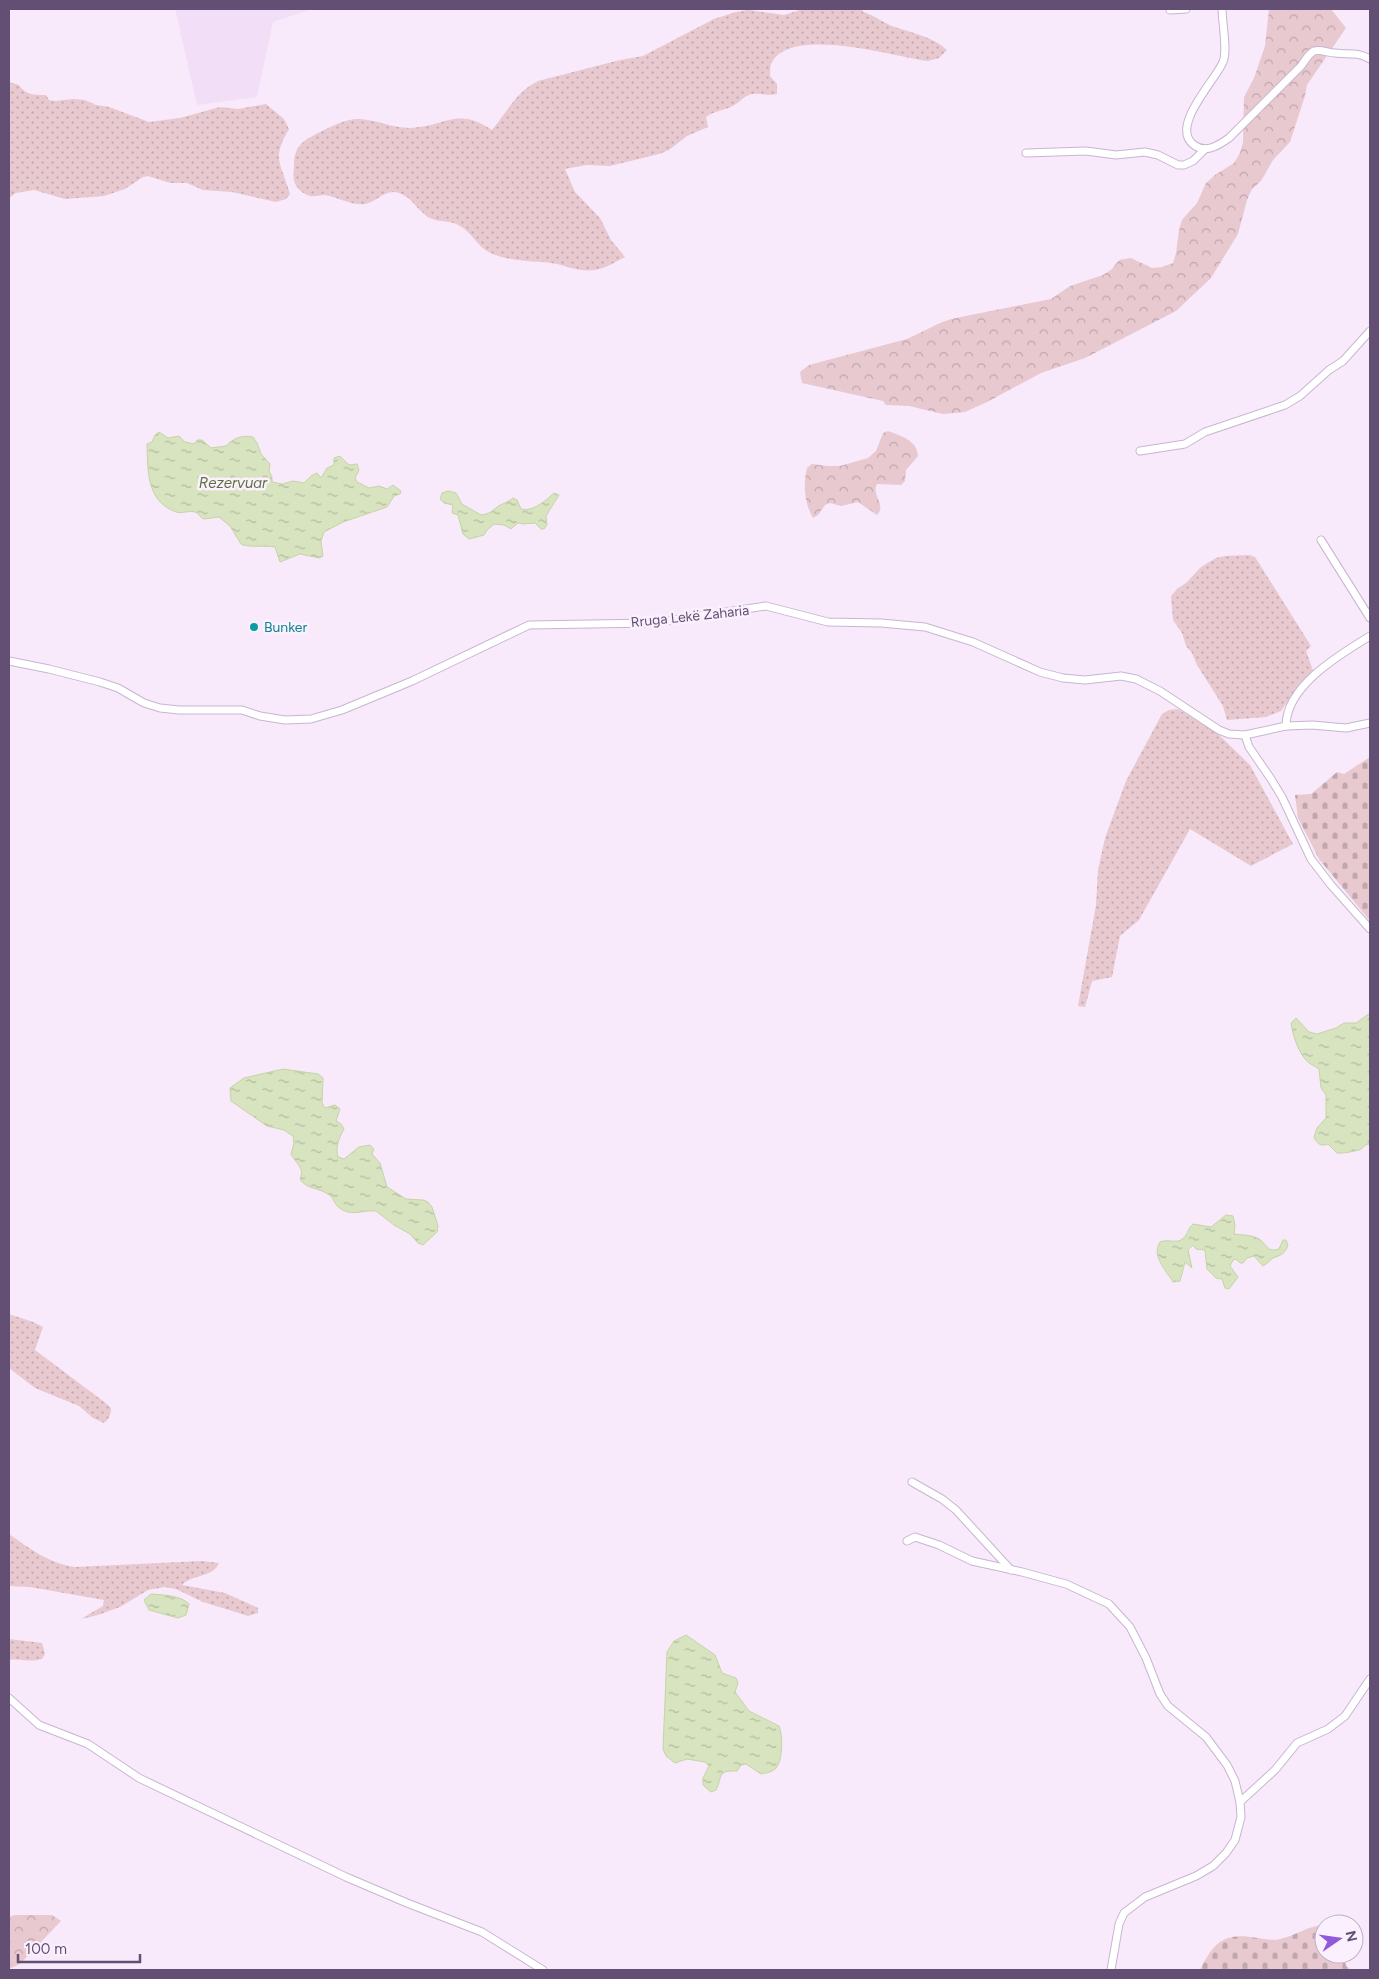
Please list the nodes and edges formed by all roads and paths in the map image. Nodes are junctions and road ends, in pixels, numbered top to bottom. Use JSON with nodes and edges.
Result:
{"nodes":[{"id":1,"x":1186,"y":9,"type":"edge"},
{"id":2,"x":1222,"y":9,"type":"edge"},
{"id":3,"x":1170,"y":10,"type":"dead end"},
{"id":4,"x":1370,"y":59,"type":"edge"},
{"id":5,"x":1206,"y":149,"type":"junction"},
{"id":6,"x":1026,"y":153,"type":"dead end"},
{"id":7,"x":1370,"y":331,"type":"edge"},
{"id":8,"x":1140,"y":451,"type":"dead end"},
{"id":9,"x":1321,"y":540,"type":"dead end"},
{"id":10,"x":1370,"y":618,"type":"edge"},
{"id":11,"x":1370,"y":636,"type":"edge"},
{"id":12,"x":9,"y":662,"type":"edge"},
{"id":13,"x":1370,"y":723,"type":"edge"},
{"id":14,"x":1286,"y":726,"type":"junction"},
{"id":15,"x":1245,"y":735,"type":"junction"},
{"id":16,"x":1370,"y":930,"type":"edge"},
{"id":17,"x":912,"y":1482,"type":"dead end"},
{"id":18,"x":907,"y":1541,"type":"dead end"},
{"id":19,"x":1012,"y":1570,"type":"junction"},
{"id":20,"x":1370,"y":1679,"type":"edge"},
{"id":21,"x":9,"y":1698,"type":"edge"},
{"id":22,"x":1240,"y":1802,"type":"junction"},
{"id":23,"x":543,"y":1970,"type":"edge"},
{"id":24,"x":1111,"y":1970,"type":"edge"}],
"edges":[{"from":1,"to":3,"type":"street"},
{"from":2,"to":5,"type":"street"},
{"from":4,"to":5,"type":"street"},
{"from":5,"to":6,"type":"street"},
{"from":7,"to":8,"type":"street"},
{"from":9,"to":10,"type":"street"},
{"from":11,"to":14,"type":"street"},
{"from":12,"to":15,"type":"street","name":"Rruga Lekë Zaharia"},
{"from":13,"to":14,"type":"street","name":"Rruga Lekë Zaharia"},
{"from":14,"to":15,"type":"street","name":"Rruga Lekë Zaharia"},
{"from":15,"to":16,"type":"street"},
{"from":17,"to":19,"type":"street"},
{"from":18,"to":19,"type":"street"},
{"from":19,"to":22,"type":"street"},
{"from":20,"to":22,"type":"street"},
{"from":21,"to":23,"type":"street"},
{"from":22,"to":24,"type":"street"}]}
